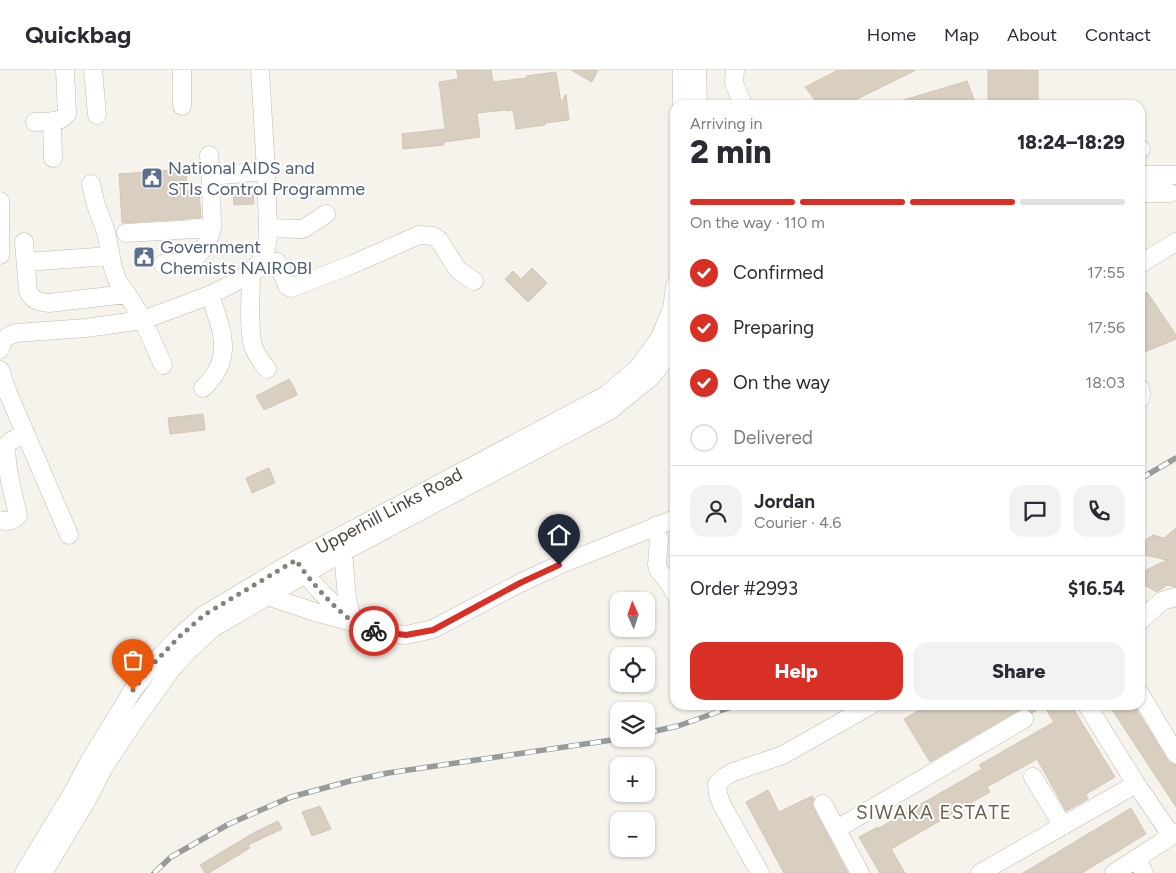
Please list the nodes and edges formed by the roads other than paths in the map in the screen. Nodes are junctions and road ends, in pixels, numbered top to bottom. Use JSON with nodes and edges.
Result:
{"nodes":[{"id":1,"x":65,"y":70,"type":"edge"},
{"id":2,"x":93,"y":70,"type":"edge"},
{"id":3,"x":182,"y":70,"type":"edge"},
{"id":4,"x":260,"y":70,"type":"edge"},
{"id":5,"x":682,"y":70,"type":"edge"},
{"id":6,"x":698,"y":70,"type":"edge"},
{"id":7,"x":734,"y":77,"type":"edge"},
{"id":8,"x":682,"y":100,"type":"edge"},
{"id":9,"x":698,"y":100,"type":"edge"},
{"id":10,"x":732,"y":100,"type":"edge"},
{"id":11,"x":741,"y":100,"type":"edge"},
{"id":12,"x":182,"y":106,"type":"dead end"},
{"id":13,"x":97,"y":115,"type":"dead end"},
{"id":14,"x":209,"y":155,"type":"dead end"},
{"id":15,"x":54,"y":158,"type":"dead end"},
{"id":16,"x":266,"y":171,"type":"junction"},
{"id":17,"x":1145,"y":175,"type":"edge"},
{"id":18,"x":1176,"y":175,"type":"edge"},
{"id":19,"x":211,"y":176,"type":"junction"},
{"id":20,"x":91,"y":184,"type":"dead end"},
{"id":21,"x":1145,"y":193,"type":"edge"},
{"id":22,"x":1170,"y":193,"type":"dead end"},
{"id":23,"x":0,"y":201,"type":"edge"},
{"id":24,"x":326,"y":214,"type":"dead end"},
{"id":25,"x":212,"y":228,"type":"junction"},
{"id":26,"x":268,"y":228,"type":"junction"},
{"id":27,"x":126,"y":233,"type":"dead end"},
{"id":28,"x":24,"y":242,"type":"dead end"},
{"id":29,"x":1176,"y":242,"type":"edge"},
{"id":30,"x":0,"y":253,"type":"edge"},
{"id":31,"x":110,"y":256,"type":"junction"},
{"id":32,"x":1145,"y":261,"type":"edge"},
{"id":33,"x":26,"y":262,"type":"junction"},
{"id":34,"x":163,"y":264,"type":"dead end"},
{"id":35,"x":251,"y":272,"type":"junction"},
{"id":36,"x":474,"y":282,"type":"dead end"},
{"id":37,"x":127,"y":294,"type":"junction"},
{"id":38,"x":210,"y":295,"type":"junction"},
{"id":39,"x":670,"y":313,"type":"edge"},
{"id":40,"x":143,"y":320,"type":"junction"},
{"id":41,"x":0,"y":349,"type":"edge"},
{"id":42,"x":670,"y":352,"type":"edge"},
{"id":43,"x":162,"y":365,"type":"dead end"},
{"id":44,"x":267,"y":369,"type":"dead end"},
{"id":45,"x":0,"y":370,"type":"edge"},
{"id":46,"x":203,"y":388,"type":"dead end"},
{"id":47,"x":26,"y":434,"type":"junction"},
{"id":48,"x":0,"y":520,"type":"edge"},
{"id":49,"x":670,"y":521,"type":"edge"},
{"id":50,"x":655,"y":526,"type":"junction"},
{"id":51,"x":69,"y":535,"type":"dead end"},
{"id":52,"x":340,"y":545,"type":"junction"},
{"id":53,"x":301,"y":568,"type":"junction"},
{"id":54,"x":670,"y":585,"type":"edge"},
{"id":55,"x":267,"y":596,"type":"junction"},
{"id":56,"x":1176,"y":596,"type":"edge"},
{"id":57,"x":1145,"y":616,"type":"edge"},
{"id":58,"x":354,"y":622,"type":"junction"},
{"id":59,"x":1145,"y":702,"type":"edge"},
{"id":60,"x":862,"y":710,"type":"edge"},
{"id":61,"x":1090,"y":710,"type":"edge"},
{"id":62,"x":1024,"y":719,"type":"dead end"},
{"id":63,"x":1176,"y":754,"type":"edge"},
{"id":64,"x":1033,"y":777,"type":"dead end"},
{"id":65,"x":1136,"y":784,"type":"junction"},
{"id":66,"x":823,"y":804,"type":"dead end"},
{"id":67,"x":1063,"y":826,"type":"junction"},
{"id":68,"x":837,"y":829,"type":"junction"},
{"id":69,"x":1174,"y":834,"type":"edge"},
{"id":70,"x":1140,"y":866,"type":"edge"},
{"id":71,"x":24,"y":873,"type":"edge"},
{"id":72,"x":43,"y":873,"type":"edge"},
{"id":73,"x":760,"y":873,"type":"edge"},
{"id":74,"x":860,"y":873,"type":"edge"},
{"id":75,"x":980,"y":873,"type":"edge"},
{"id":76,"x":1114,"y":873,"type":"edge"}],
"edges":[{"from":1,"to":15,"type":"street"},
{"from":2,"to":13,"type":"street"},
{"from":3,"to":12,"type":"street"},
{"from":4,"to":16,"type":"street"},
{"from":5,"to":8,"type":"street"},
{"from":6,"to":9,"type":"street"},
{"from":7,"to":10,"type":"street"},
{"from":7,"to":11,"type":"street"},
{"from":14,"to":19,"type":"street"},
{"from":16,"to":19,"type":"street"},
{"from":16,"to":26,"type":"street"},
{"from":17,"to":18,"type":"street"},
{"from":19,"to":25,"type":"street"},
{"from":20,"to":31,"type":"street"},
{"from":21,"to":22,"type":"street"},
{"from":23,"to":30,"type":"street"},
{"from":24,"to":26,"type":"street"},
{"from":25,"to":27,"type":"street"},
{"from":25,"to":34,"type":"street"},
{"from":26,"to":35,"type":"street"},
{"from":28,"to":33,"type":"street"},
{"from":29,"to":32,"type":"street"},
{"from":31,"to":33,"type":"street"},
{"from":31,"to":37,"type":"street"},
{"from":33,"to":37,"type":"street"},
{"from":35,"to":36,"type":"street"},
{"from":35,"to":38,"type":"street"},
{"from":35,"to":44,"type":"street"},
{"from":37,"to":40,"type":"street"},
{"from":38,"to":40,"type":"street"},
{"from":38,"to":46,"type":"street"},
{"from":39,"to":52,"type":"street","name":"Upperhill Links Road"},
{"from":40,"to":41,"type":"street"},
{"from":40,"to":43,"type":"street"},
{"from":42,"to":52,"type":"street","name":"Upperhill Links Road"},
{"from":45,"to":47,"type":"street"},
{"from":47,"to":48,"type":"street"},
{"from":47,"to":51,"type":"street"},
{"from":49,"to":50,"type":"street"},
{"from":50,"to":54,"type":"street"},
{"from":50,"to":58,"type":"street"},
{"from":52,"to":53,"type":"street","name":"Upperhill Links Road"},
{"from":52,"to":58,"type":"street"},
{"from":53,"to":55,"type":"street","name":"Upperhill Links Road"},
{"from":53,"to":58,"type":"street"},
{"from":53,"to":71,"type":"street","name":"Upperhill Links Road"},
{"from":55,"to":58,"type":"street"},
{"from":55,"to":72,"type":"street","name":"Upperhill Links Road"},
{"from":56,"to":57,"type":"street"},
{"from":59,"to":63,"type":"street"},
{"from":60,"to":73,"type":"street"},
{"from":61,"to":65,"type":"street"},
{"from":62,"to":68,"type":"street"},
{"from":64,"to":67,"type":"street"},
{"from":65,"to":67,"type":"street"},
{"from":65,"to":69,"type":"street"},
{"from":66,"to":68,"type":"street"},
{"from":67,"to":75,"type":"street"},
{"from":68,"to":74,"type":"street"},
{"from":69,"to":70,"type":"street"},
{"from":70,"to":76,"type":"street"}]}
